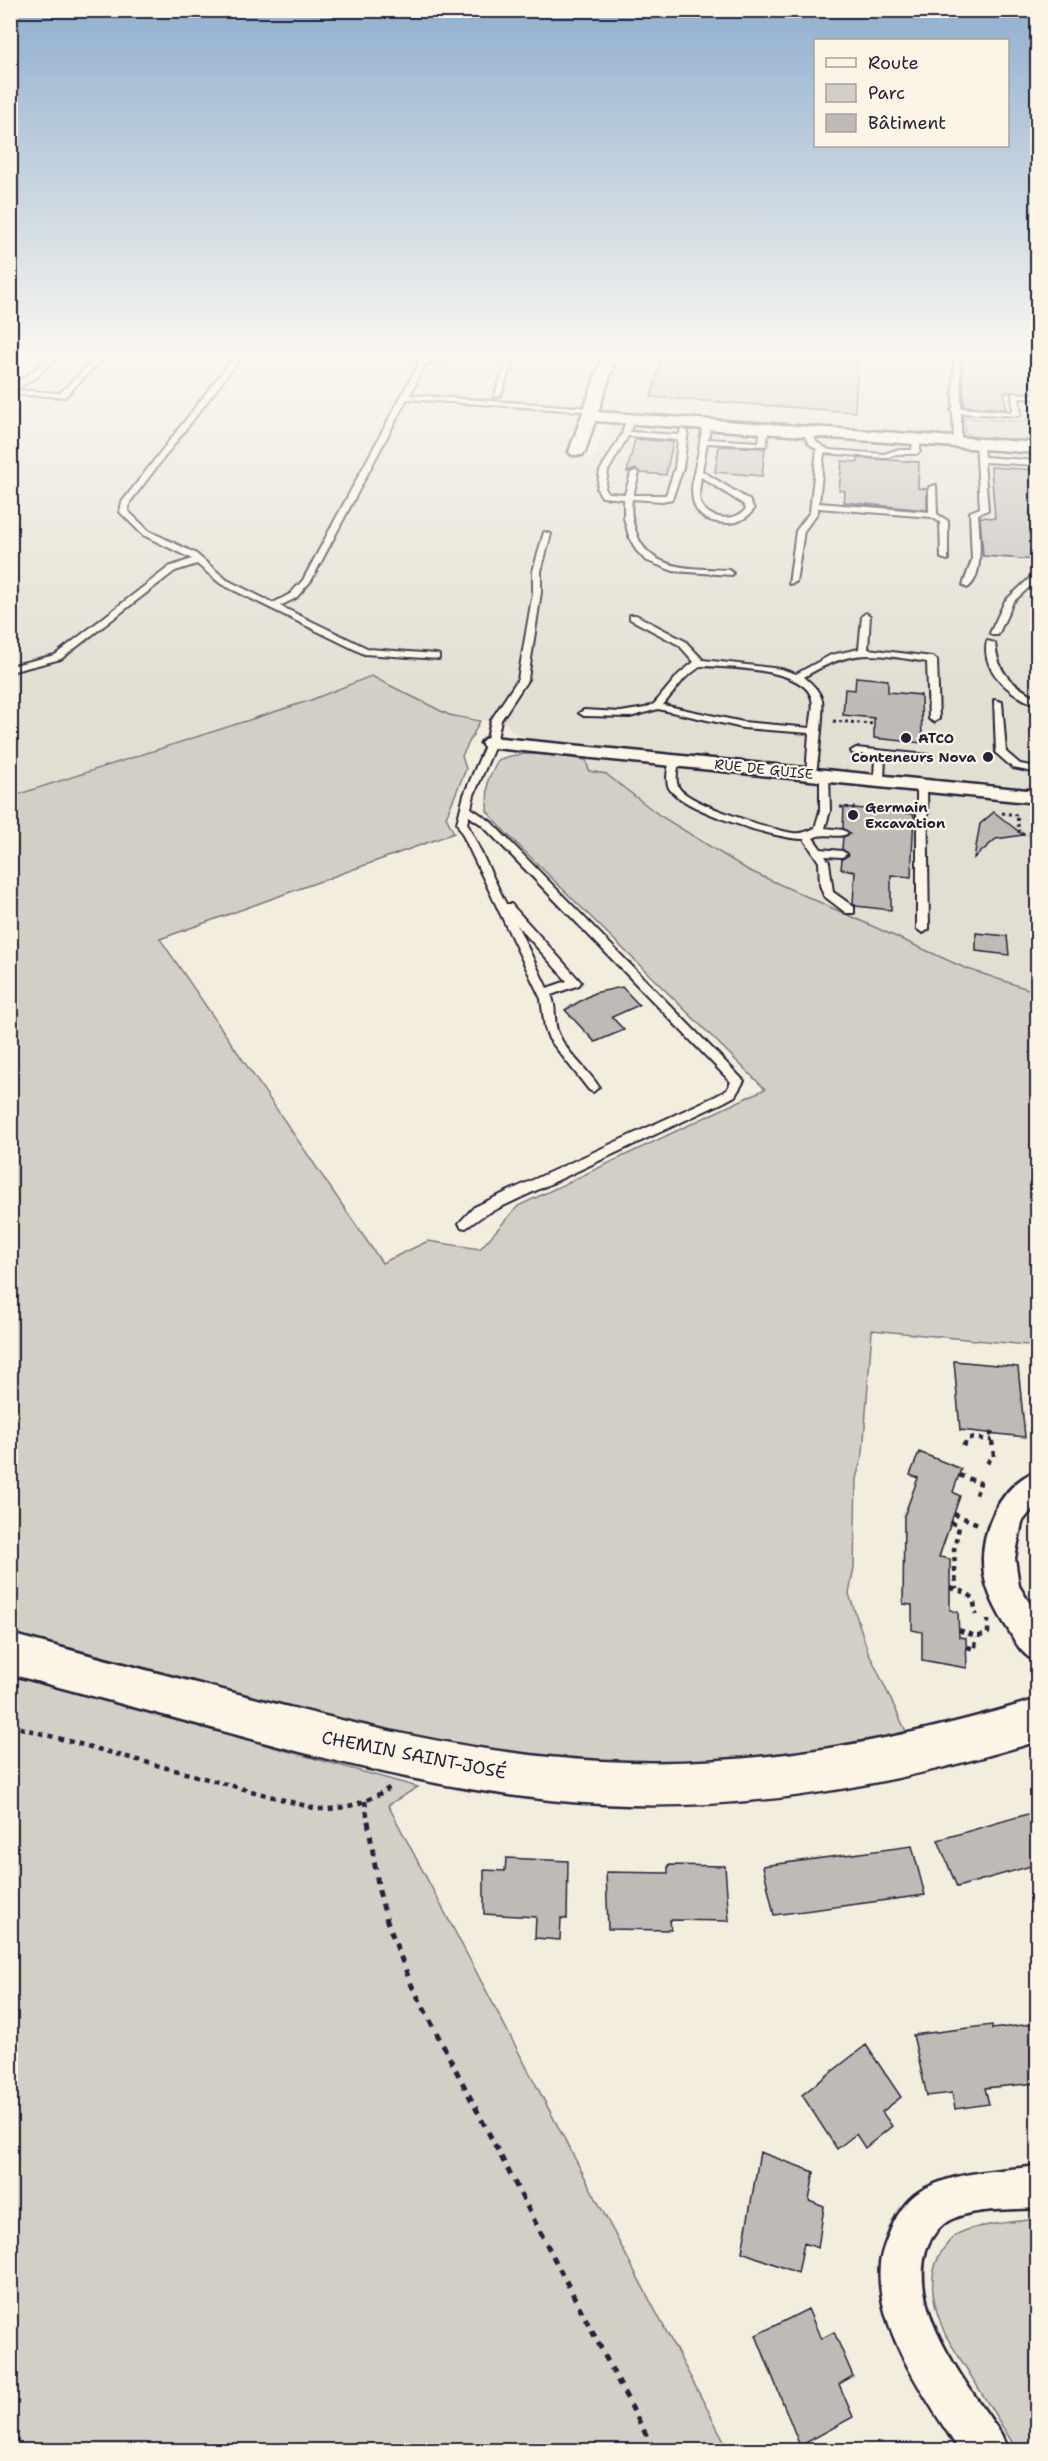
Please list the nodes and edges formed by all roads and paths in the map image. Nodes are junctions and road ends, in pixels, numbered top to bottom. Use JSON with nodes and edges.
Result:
{"nodes":[{"id":1,"x":154,"y":467,"type":"edge"},
{"id":2,"x":368,"y":467,"type":"edge"},
{"id":3,"x":606,"y":467,"type":"edge"},
{"id":4,"x":679,"y":467,"type":"edge"},
{"id":5,"x":700,"y":467,"type":"edge"},
{"id":6,"x":818,"y":467,"type":"edge"},
{"id":7,"x":981,"y":467,"type":"edge"},
{"id":8,"x":699,"y":472,"type":"junction"},
{"id":9,"x":635,"y":473,"type":"dead end"},
{"id":10,"x":933,"y":487,"type":"dead end"},
{"id":11,"x":627,"y":497,"type":"junction"},
{"id":12,"x":815,"y":505,"type":"junction"},
{"id":13,"x":933,"y":514,"type":"junction"},
{"id":14,"x":547,"y":534,"type":"dead end"},
{"id":15,"x":945,"y":558,"type":"dead end"},
{"id":16,"x":199,"y":560,"type":"junction"},
{"id":17,"x":1036,"y":560,"type":"edge"},
{"id":18,"x":1037,"y":571,"type":"edge"},
{"id":19,"x":729,"y":573,"type":"dead end"},
{"id":20,"x":792,"y":582,"type":"dead end"},
{"id":21,"x":968,"y":585,"type":"dead end"},
{"id":22,"x":273,"y":606,"type":"junction"},
{"id":23,"x":866,"y":616,"type":"dead end"},
{"id":24,"x":633,"y":617,"type":"dead end"},
{"id":25,"x":995,"y":633,"type":"dead end"},
{"id":26,"x":990,"y":643,"type":"dead end"},
{"id":27,"x":863,"y":652,"type":"junction"},
{"id":28,"x":436,"y":657,"type":"dead end"},
{"id":29,"x":700,"y":663,"type":"junction"},
{"id":30,"x":10,"y":669,"type":"edge"},
{"id":31,"x":797,"y":677,"type":"junction"},
{"id":32,"x":997,"y":702,"type":"dead end"},
{"id":33,"x":1038,"y":703,"type":"edge"},
{"id":34,"x":657,"y":706,"type":"junction"},
{"id":35,"x":584,"y":713,"type":"dead end"},
{"id":36,"x":934,"y":718,"type":"dead end"},
{"id":37,"x":850,"y":722,"type":"dead end"},
{"id":38,"x":874,"y":724,"type":"dead end"},
{"id":39,"x":816,"y":731,"type":"junction"},
{"id":40,"x":491,"y":743,"type":"junction"},
{"id":41,"x":856,"y":751,"type":"dead end"},
{"id":42,"x":880,"y":754,"type":"junction"},
{"id":43,"x":928,"y":758,"type":"dead end"},
{"id":44,"x":675,"y":760,"type":"junction"},
{"id":45,"x":1038,"y":770,"type":"edge"},
{"id":46,"x":818,"y":775,"type":"junction"},
{"id":47,"x":879,"y":781,"type":"junction"},
{"id":48,"x":922,"y":785,"type":"junction"},
{"id":49,"x":1038,"y":797,"type":"edge"},
{"id":50,"x":839,"y":807,"type":"dead end"},
{"id":51,"x":855,"y":808,"type":"dead end"},
{"id":52,"x":465,"y":809,"type":"junction"},
{"id":53,"x":998,"y":813,"type":"dead end"},
{"id":54,"x":819,"y":831,"type":"junction"},
{"id":55,"x":843,"y":833,"type":"dead end"},
{"id":56,"x":1028,"y":834,"type":"dead end"},
{"id":57,"x":807,"y":836,"type":"junction"},
{"id":58,"x":820,"y":852,"type":"junction"},
{"id":59,"x":842,"y":854,"type":"dead end"},
{"id":60,"x":496,"y":895,"type":"junction"},
{"id":61,"x":850,"y":910,"type":"dead end"},
{"id":62,"x":923,"y":929,"type":"dead end"},
{"id":63,"x":544,"y":993,"type":"junction"},
{"id":64,"x":593,"y":1087,"type":"dead end"},
{"id":65,"x":466,"y":1222,"type":"dead end"},
{"id":66,"x":990,"y":1427,"type":"dead end"},
{"id":67,"x":992,"y":1440,"type":"junction"},
{"id":68,"x":963,"y":1446,"type":"dead end"},
{"id":69,"x":987,"y":1463,"type":"dead end"},
{"id":70,"x":959,"y":1475,"type":"dead end"},
{"id":71,"x":1038,"y":1484,"type":"edge"},
{"id":72,"x":976,"y":1495,"type":"dead end"},
{"id":73,"x":951,"y":1522,"type":"dead end"},
{"id":74,"x":950,"y":1588,"type":"dead end"},
{"id":75,"x":956,"y":1589,"type":"junction"},
{"id":76,"x":976,"y":1615,"type":"dead end"},
{"id":77,"x":988,"y":1616,"type":"dead end"},
{"id":78,"x":959,"y":1630,"type":"dead end"},
{"id":79,"x":976,"y":1637,"type":"junction"},
{"id":80,"x":1038,"y":1646,"type":"edge"},
{"id":81,"x":967,"y":1647,"type":"dead end"},
{"id":82,"x":10,"y":1654,"type":"edge"},
{"id":83,"x":1038,"y":1720,"type":"edge"},
{"id":84,"x":10,"y":1725,"type":"edge"},
{"id":85,"x":396,"y":1783,"type":"dead end"},
{"id":86,"x":365,"y":1801,"type":"junction"},
{"id":87,"x":1038,"y":2187,"type":"edge"},
{"id":88,"x":654,"y":2451,"type":"edge"},
{"id":89,"x":985,"y":2451,"type":"edge"}],
"edges":[{"from":1,"to":16,"type":"lane"},
{"from":2,"to":22,"type":"lane"},
{"from":3,"to":11,"type":"lane"},
{"from":4,"to":11,"type":"lane"},
{"from":5,"to":8,"type":"lane"},
{"from":6,"to":12,"type":"lane"},
{"from":7,"to":21,"type":"lane"},
{"from":8,"to":8,"type":"lane"},
{"from":9,"to":11,"type":"lane"},
{"from":10,"to":13,"type":"lane"},
{"from":11,"to":19,"type":"lane"},
{"from":12,"to":13,"type":"lane"},
{"from":12,"to":20,"type":"lane"},
{"from":13,"to":15,"type":"lane"},
{"from":14,"to":40,"type":"lane"},
{"from":16,"to":22,"type":"lane"},
{"from":16,"to":30,"type":"lane"},
{"from":17,"to":18,"type":"lane"},
{"from":18,"to":25,"type":"lane"},
{"from":22,"to":28,"type":"lane"},
{"from":23,"to":27,"type":"lane"},
{"from":24,"to":29,"type":"lane"},
{"from":26,"to":33,"type":"lane"},
{"from":27,"to":31,"type":"lane"},
{"from":27,"to":36,"type":"lane"},
{"from":29,"to":31,"type":"lane"},
{"from":29,"to":34,"type":"lane"},
{"from":31,"to":39,"type":"lane"},
{"from":32,"to":45,"type":"lane"},
{"from":34,"to":35,"type":"lane"},
{"from":34,"to":39,"type":"lane"},
{"from":37,"to":38,"type":"path"},
{"from":39,"to":46,"type":"lane"},
{"from":40,"to":44,"type":"street","name":"RUE DE GUISE"},
{"from":40,"to":52,"type":"lane"},
{"from":41,"to":42,"type":"lane"},
{"from":42,"to":43,"type":"lane"},
{"from":42,"to":47,"type":"lane"},
{"from":44,"to":46,"type":"street","name":"RUE DE GUISE"},
{"from":44,"to":57,"type":"lane"},
{"from":46,"to":47,"type":"street","name":"RUE DE GUISE"},
{"from":46,"to":54,"type":"lane"},
{"from":47,"to":48,"type":"street","name":"RUE DE GUISE"},
{"from":48,"to":49,"type":"street","name":"RUE DE GUISE"},
{"from":48,"to":62,"type":"lane"},
{"from":50,"to":51,"type":"path"},
{"from":52,"to":60,"type":"lane"},
{"from":52,"to":65,"type":"lane"},
{"from":53,"to":56,"type":"path"},
{"from":54,"to":55,"type":"lane"},
{"from":54,"to":57,"type":"lane"},
{"from":57,"to":58,"type":"lane"},
{"from":58,"to":59,"type":"lane"},
{"from":58,"to":61,"type":"lane"},
{"from":60,"to":63,"type":"lane"},
{"from":60,"to":63,"type":"lane"},
{"from":63,"to":64,"type":"lane"},
{"from":66,"to":67,"type":"path"},
{"from":67,"to":68,"type":"path"},
{"from":67,"to":69,"type":"path"},
{"from":70,"to":72,"type":"path"},
{"from":71,"to":80,"type":"street"},
{"from":73,"to":75,"type":"path"},
{"from":74,"to":75,"type":"path"},
{"from":75,"to":76,"type":"path"},
{"from":77,"to":79,"type":"path"},
{"from":78,"to":79,"type":"path"},
{"from":79,"to":81,"type":"path"},
{"from":82,"to":83,"type":"street","name":"CHEMIN SAINT-JOSÉ"},
{"from":84,"to":86,"type":"path","name":"CHEMIN SAINT-JOSÉ"},
{"from":85,"to":86,"type":"path","name":"CHEMIN SAINT-JOSÉ"},
{"from":86,"to":88,"type":"path"},
{"from":87,"to":89,"type":"street"}]}
